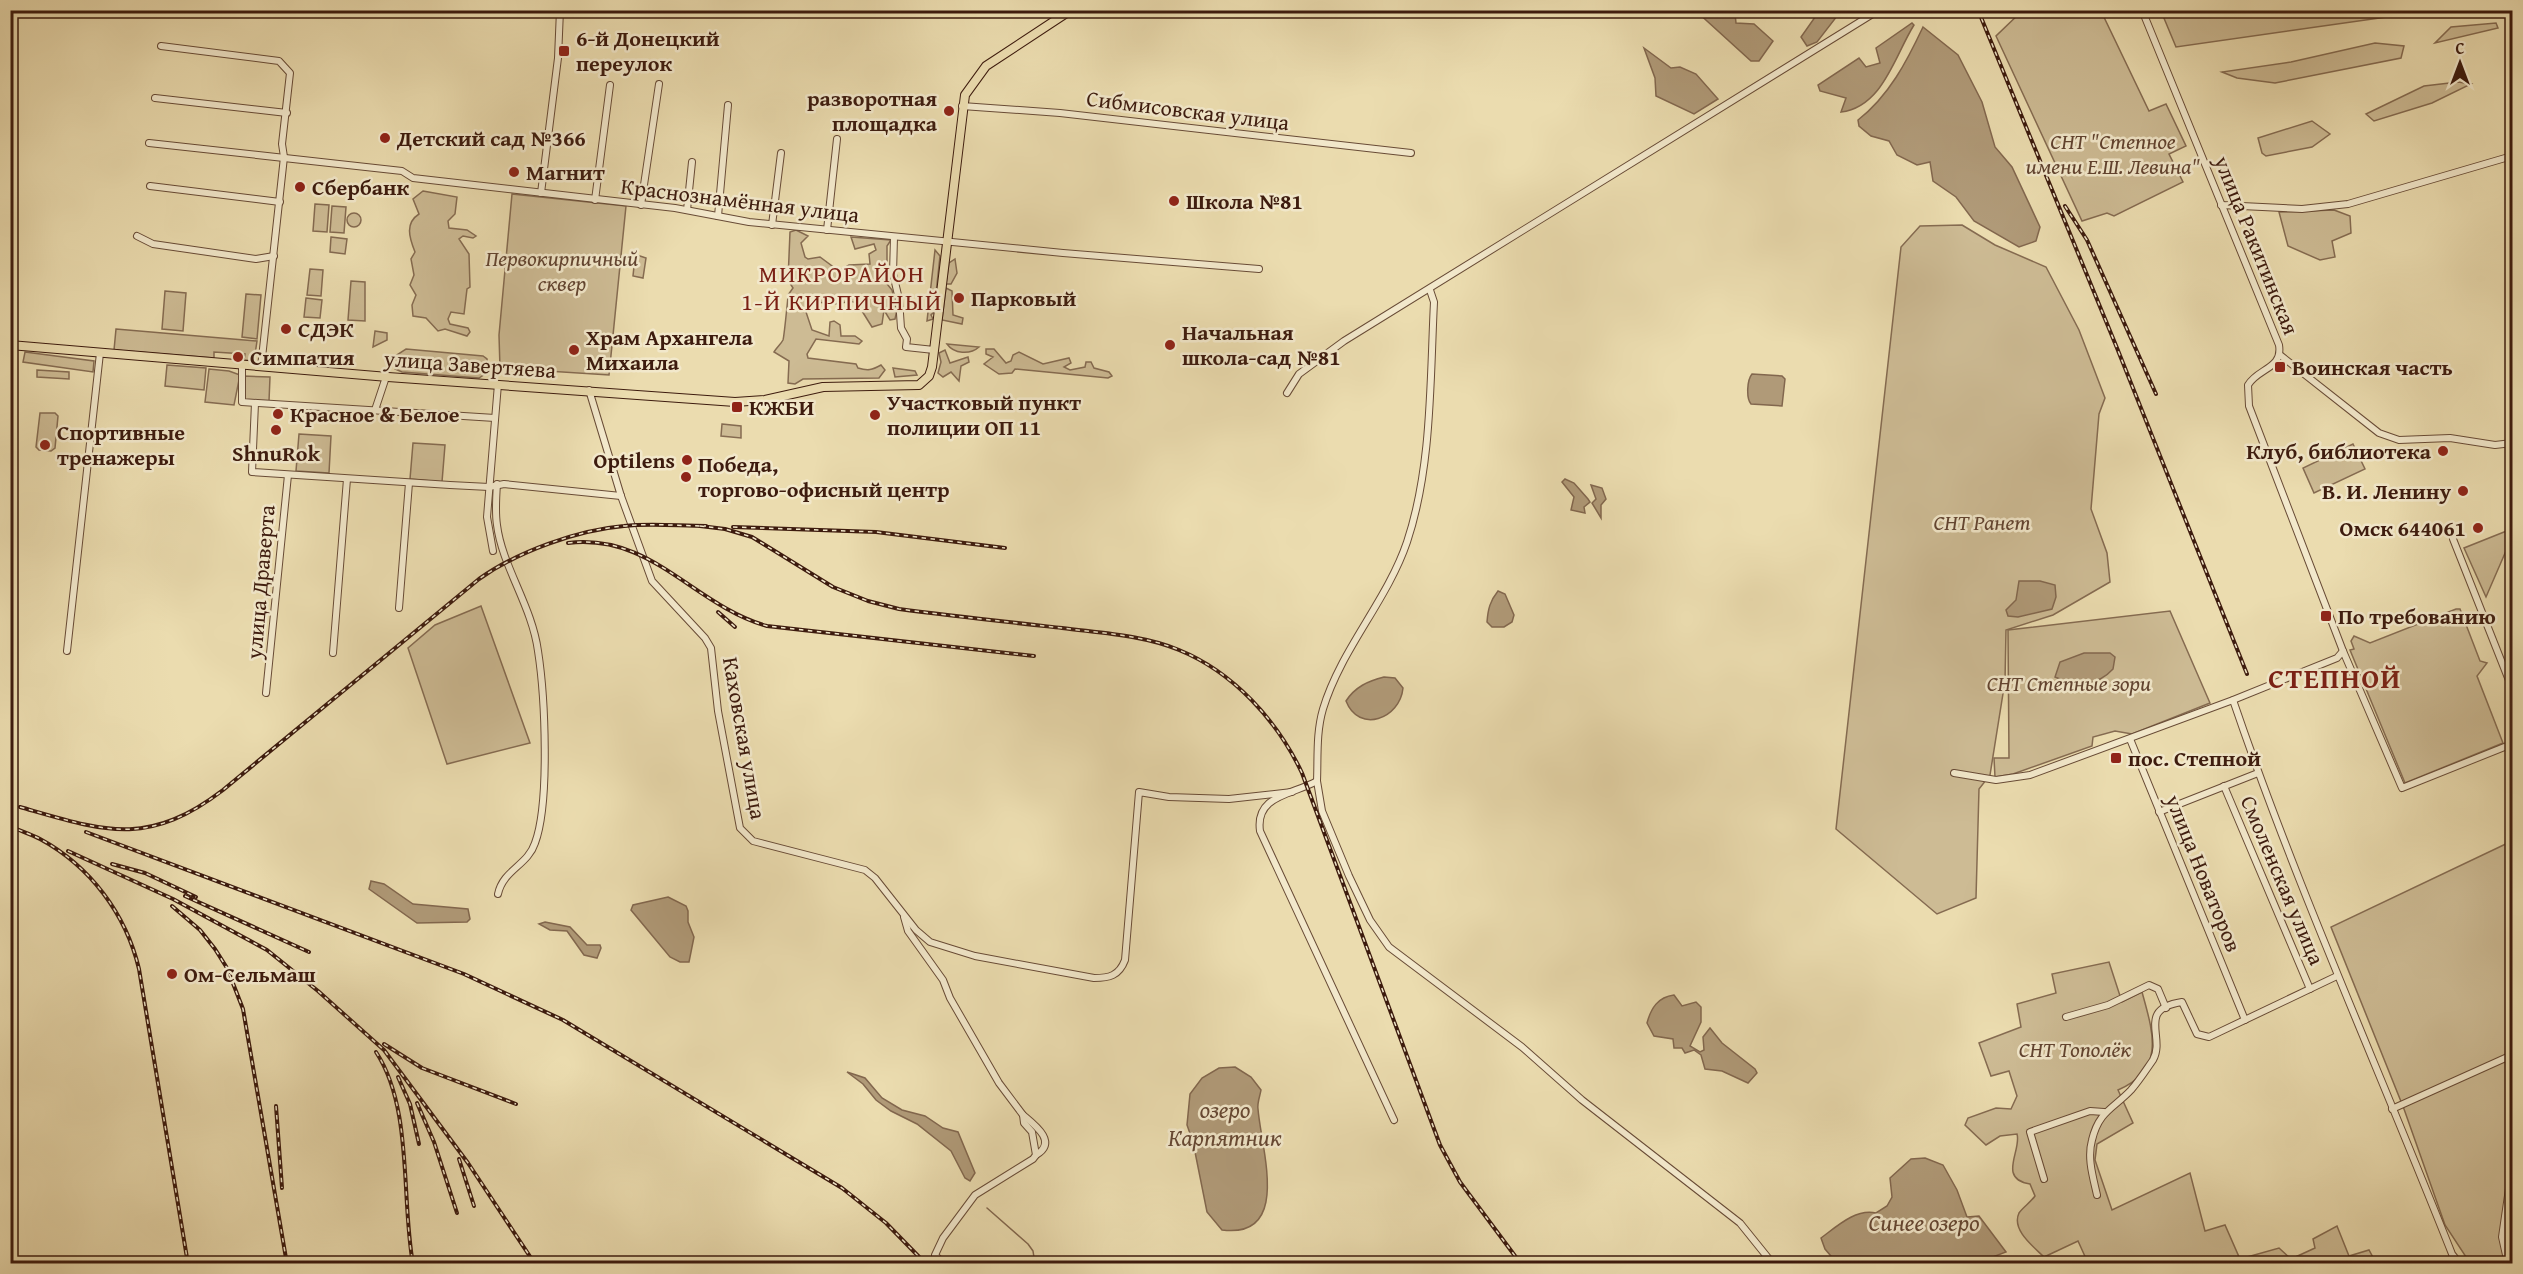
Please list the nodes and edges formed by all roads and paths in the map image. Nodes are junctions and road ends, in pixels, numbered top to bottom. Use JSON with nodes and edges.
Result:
{"nodes":[{"id":1,"x":560,"y":10,"type":"edge"},
{"id":2,"x":1071,"y":10,"type":"edge"},
{"id":3,"x":1879,"y":10,"type":"edge"},
{"id":4,"x":2142,"y":10,"type":"edge"},
{"id":5,"x":161,"y":46,"type":"dead end"},
{"id":6,"x":659,"y":84,"type":"dead end"},
{"id":7,"x":610,"y":85,"type":"dead end"},
{"id":8,"x":155,"y":98,"type":"dead end"},
{"id":9,"x":728,"y":105,"type":"dead end"},
{"id":10,"x":962,"y":106,"type":"junction"},
{"id":11,"x":287,"y":113,"type":"junction"},
{"id":12,"x":837,"y":139,"type":"dead end"},
{"id":13,"x":149,"y":143,"type":"dead end"},
{"id":14,"x":781,"y":153,"type":"dead end"},
{"id":15,"x":1411,"y":153,"type":"dead end"},
{"id":16,"x":2512,"y":156,"type":"edge"},
{"id":17,"x":284,"y":158,"type":"junction"},
{"id":18,"x":692,"y":162,"type":"dead end"},
{"id":19,"x":150,"y":186,"type":"dead end"},
{"id":20,"x":541,"y":193,"type":"junction"},
{"id":21,"x":595,"y":200,"type":"junction"},
{"id":22,"x":280,"y":202,"type":"junction"},
{"id":23,"x":641,"y":205,"type":"junction"},
{"id":24,"x":2221,"y":205,"type":"junction"},
{"id":25,"x":687,"y":210,"type":"junction"},
{"id":26,"x":718,"y":216,"type":"junction"},
{"id":27,"x":772,"y":225,"type":"junction"},
{"id":28,"x":827,"y":230,"type":"junction"},
{"id":29,"x":137,"y":236,"type":"dead end"},
{"id":30,"x":894,"y":237,"type":"junction"},
{"id":31,"x":947,"y":242,"type":"junction"},
{"id":32,"x":274,"y":255,"type":"junction"},
{"id":33,"x":1259,"y":269,"type":"dead end"},
{"id":34,"x":1430,"y":290,"type":"junction"},
{"id":35,"x":10,"y":345,"type":"edge"},
{"id":36,"x":934,"y":350,"type":"junction"},
{"id":37,"x":100,"y":353,"type":"junction"},
{"id":38,"x":2280,"y":355,"type":"junction"},
{"id":39,"x":242,"y":365,"type":"junction"},
{"id":40,"x":261,"y":367,"type":"junction"},
{"id":41,"x":386,"y":377,"type":"junction"},
{"id":42,"x":498,"y":384,"type":"junction"},
{"id":43,"x":589,"y":390,"type":"junction"},
{"id":44,"x":1287,"y":393,"type":"dead end"},
{"id":45,"x":255,"y":403,"type":"junction"},
{"id":46,"x":375,"y":410,"type":"junction"},
{"id":47,"x":495,"y":418,"type":"junction"},
{"id":48,"x":2512,"y":443,"type":"edge"},
{"id":49,"x":288,"y":475,"type":"junction"},
{"id":50,"x":347,"y":479,"type":"junction"},
{"id":51,"x":409,"y":483,"type":"junction"},
{"id":52,"x":497,"y":484,"type":"junction"},
{"id":53,"x":489,"y":487,"type":"junction"},
{"id":54,"x":621,"y":496,"type":"junction"},
{"id":55,"x":2453,"y":539,"type":"dead end"},
{"id":56,"x":493,"y":551,"type":"dead end"},
{"id":57,"x":399,"y":608,"type":"dead end"},
{"id":58,"x":67,"y":651,"type":"dead end"},
{"id":59,"x":2343,"y":651,"type":"junction"},
{"id":60,"x":333,"y":652,"type":"dead end"},
{"id":61,"x":2512,"y":688,"type":"edge"},
{"id":62,"x":266,"y":693,"type":"dead end"},
{"id":63,"x":2233,"y":700,"type":"junction"},
{"id":64,"x":2130,"y":739,"type":"junction"},
{"id":65,"x":2512,"y":744,"type":"edge"},
{"id":66,"x":1954,"y":772,"type":"dead end"},
{"id":67,"x":2258,"y":773,"type":"junction"},
{"id":68,"x":1317,"y":782,"type":"junction"},
{"id":69,"x":2224,"y":786,"type":"junction"},
{"id":70,"x":1292,"y":792,"type":"junction"},
{"id":71,"x":2159,"y":812,"type":"junction"},
{"id":72,"x":498,"y":894,"type":"dead end"},
{"id":73,"x":903,"y":913,"type":"junction"},
{"id":74,"x":2337,"y":976,"type":"junction"},
{"id":75,"x":2310,"y":989,"type":"junction"},
{"id":76,"x":2166,"y":1008,"type":"junction"},
{"id":77,"x":2066,"y":1017,"type":"dead end"},
{"id":78,"x":2245,"y":1020,"type":"junction"},
{"id":79,"x":2512,"y":1055,"type":"edge"},
{"id":80,"x":2392,"y":1110,"type":"junction"},
{"id":81,"x":2104,"y":1112,"type":"junction"},
{"id":82,"x":1394,"y":1120,"type":"dead end"},
{"id":83,"x":2512,"y":1168,"type":"edge"},
{"id":84,"x":2044,"y":1179,"type":"dead end"},
{"id":85,"x":2097,"y":1195,"type":"dead end"},
{"id":86,"x":944,"y":1263,"type":"edge"},
{"id":87,"x":1773,"y":1263,"type":"edge"},
{"id":88,"x":2460,"y":1263,"type":"edge"},
{"id":89,"x":2508,"y":1263,"type":"edge"}],
"edges":[{"from":1,"to":20,"type":"street"},
{"from":2,"to":10,"type":"main road"},
{"from":3,"to":34,"type":"street"},
{"from":4,"to":24,"type":"street","name":"улица Ракитинская"},
{"from":5,"to":11,"type":"street"},
{"from":6,"to":23,"type":"street"},
{"from":7,"to":21,"type":"street"},
{"from":8,"to":11,"type":"street"},
{"from":9,"to":26,"type":"street"},
{"from":10,"to":15,"type":"street","name":"Сибмисовская улица"},
{"from":10,"to":31,"type":"main road"},
{"from":11,"to":17,"type":"street"},
{"from":12,"to":28,"type":"street"},
{"from":13,"to":17,"type":"street","name":"Краснознамённая улица"},
{"from":14,"to":27,"type":"street"},
{"from":16,"to":24,"type":"street"},
{"from":17,"to":20,"type":"street","name":"Краснознамённая улица"},
{"from":17,"to":22,"type":"street"},
{"from":18,"to":25,"type":"street"},
{"from":19,"to":22,"type":"street"},
{"from":20,"to":21,"type":"street","name":"Краснознамённая улица"},
{"from":21,"to":23,"type":"street","name":"Краснознамённая улица"},
{"from":22,"to":32,"type":"street"},
{"from":23,"to":25,"type":"street","name":"Краснознамённая улица"},
{"from":24,"to":38,"type":"street","name":"улица Ракитинская"},
{"from":25,"to":26,"type":"street","name":"Краснознамённая улица"},
{"from":26,"to":27,"type":"street","name":"Краснознамённая улица"},
{"from":27,"to":28,"type":"street","name":"Краснознамённая улица"},
{"from":28,"to":30,"type":"street","name":"Краснознамённая улица"},
{"from":29,"to":32,"type":"street"},
{"from":30,"to":31,"type":"street","name":"Краснознамённая улица"},
{"from":30,"to":36,"type":"street"},
{"from":31,"to":33,"type":"street","name":"Краснознамённая улица"},
{"from":31,"to":36,"type":"main road"},
{"from":32,"to":40,"type":"street"},
{"from":34,"to":44,"type":"street"},
{"from":34,"to":68,"type":"street"},
{"from":35,"to":37,"type":"main road","name":"улица Завертяева"},
{"from":36,"to":43,"type":"main road","name":"улица Завертяева"},
{"from":37,"to":39,"type":"main road","name":"улица Завертяева"},
{"from":37,"to":58,"type":"street"},
{"from":38,"to":48,"type":"street"},
{"from":38,"to":59,"type":"street","name":"улица Ракитинская"},
{"from":39,"to":40,"type":"main road","name":"улица Завертяева"},
{"from":39,"to":45,"type":"street"},
{"from":40,"to":41,"type":"main road","name":"улица Завертяева"},
{"from":41,"to":42,"type":"main road","name":"улица Завертяева"},
{"from":41,"to":46,"type":"street"},
{"from":42,"to":43,"type":"main road","name":"улица Завертяева"},
{"from":42,"to":47,"type":"street"},
{"from":43,"to":54,"type":"street","name":"Каховская улица"},
{"from":45,"to":46,"type":"street"},
{"from":45,"to":49,"type":"street"},
{"from":46,"to":47,"type":"street"},
{"from":47,"to":53,"type":"street"},
{"from":49,"to":50,"type":"street"},
{"from":49,"to":62,"type":"street","name":"улица Драверта"},
{"from":50,"to":51,"type":"street"},
{"from":50,"to":60,"type":"street"},
{"from":51,"to":53,"type":"street"},
{"from":51,"to":57,"type":"street"},
{"from":52,"to":53,"type":"street"},
{"from":52,"to":54,"type":"street"},
{"from":52,"to":72,"type":"street"},
{"from":53,"to":56,"type":"street"},
{"from":54,"to":73,"type":"street","name":"Каховская улица"},
{"from":55,"to":61,"type":"street"},
{"from":59,"to":63,"type":"street"},
{"from":59,"to":65,"type":"street","name":"улица Ракитинская"},
{"from":63,"to":64,"type":"street"},
{"from":63,"to":67,"type":"street"},
{"from":64,"to":66,"type":"street"},
{"from":64,"to":71,"type":"street","name":"улица Новаторов"},
{"from":67,"to":69,"type":"street"},
{"from":67,"to":74,"type":"street"},
{"from":68,"to":70,"type":"street"},
{"from":68,"to":87,"type":"street"},
{"from":69,"to":71,"type":"street"},
{"from":69,"to":75,"type":"street","name":"Смоленская улица"},
{"from":70,"to":73,"type":"street"},
{"from":70,"to":82,"type":"street"},
{"from":71,"to":78,"type":"street","name":"улица Новаторов"},
{"from":73,"to":86,"type":"street"},
{"from":74,"to":75,"type":"street"},
{"from":74,"to":80,"type":"street"},
{"from":75,"to":78,"type":"street"},
{"from":76,"to":77,"type":"street"},
{"from":76,"to":78,"type":"street"},
{"from":76,"to":81,"type":"street"},
{"from":79,"to":80,"type":"street"},
{"from":80,"to":88,"type":"street"},
{"from":81,"to":84,"type":"street"},
{"from":81,"to":85,"type":"street"},
{"from":83,"to":89,"type":"street"}]}
